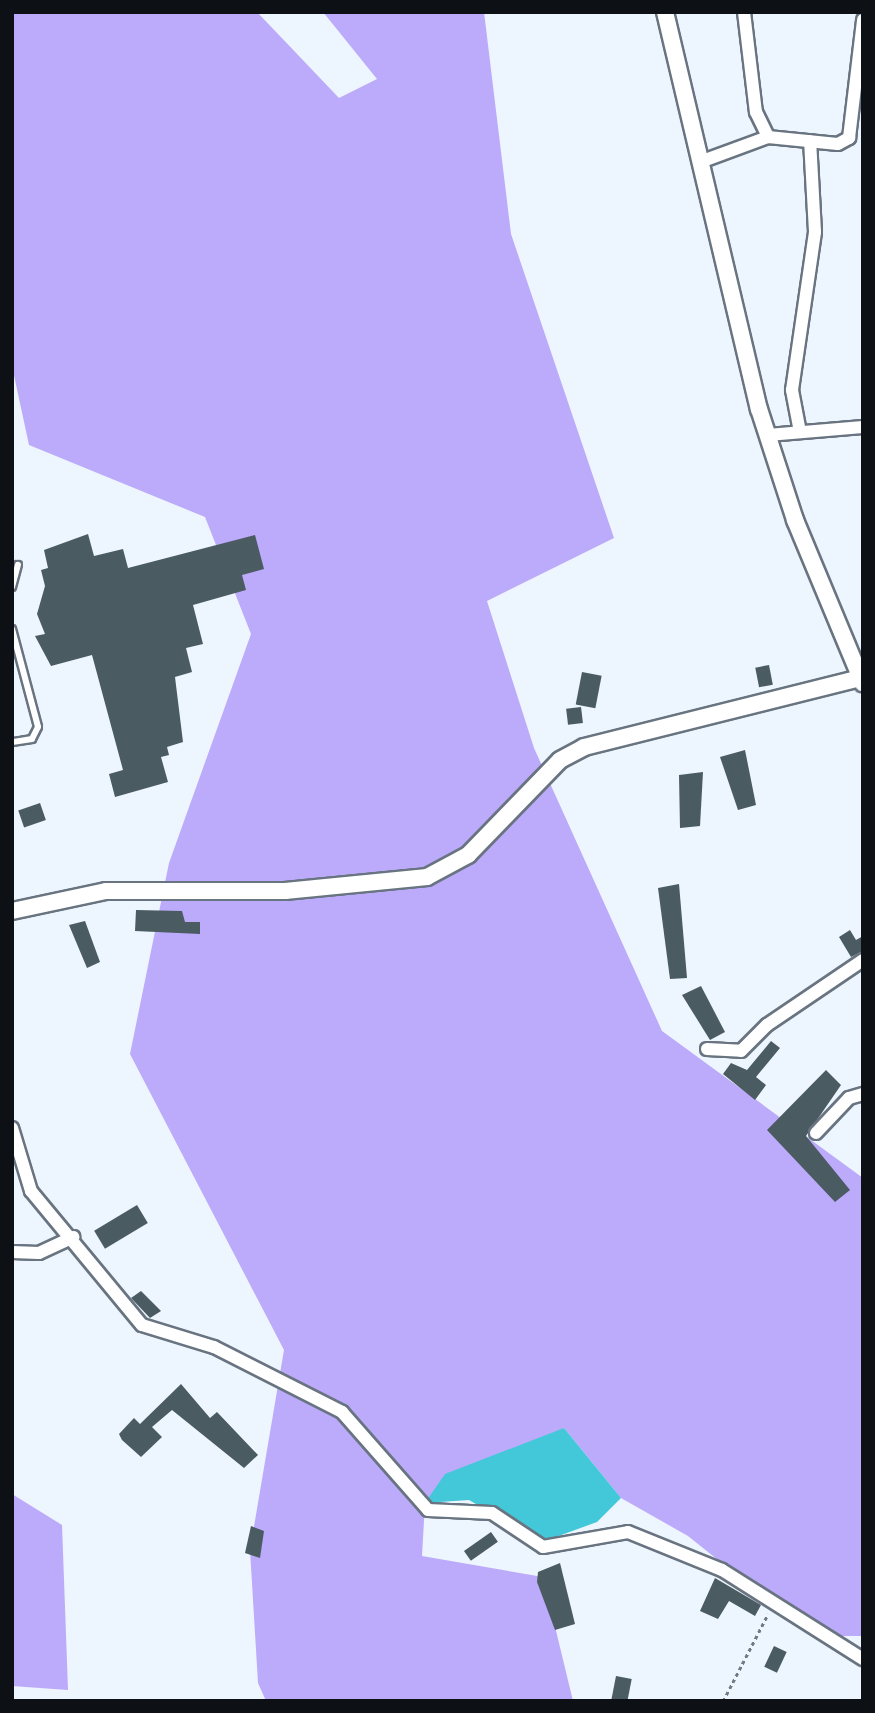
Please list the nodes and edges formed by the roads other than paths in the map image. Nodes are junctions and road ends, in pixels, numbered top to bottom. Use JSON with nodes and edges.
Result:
{"nodes":[{"id":1,"x":665,"y":12,"type":"edge"},
{"id":2,"x":744,"y":12,"type":"edge"},
{"id":3,"x":863,"y":20,"type":"edge"},
{"id":4,"x":768,"y":137,"type":"junction"},
{"id":5,"x":810,"y":141,"type":"junction"},
{"id":6,"x":701,"y":162,"type":"junction"},
{"id":7,"x":863,"y":427,"type":"edge"},
{"id":8,"x":800,"y":432,"type":"junction"},
{"id":9,"x":768,"y":435,"type":"junction"},
{"id":10,"x":18,"y":565,"type":"dead end"},
{"id":11,"x":12,"y":587,"type":"edge"},
{"id":12,"x":12,"y":629,"type":"edge"},
{"id":13,"x":861,"y":680,"type":"edge"},
{"id":14,"x":12,"y":743,"type":"edge"},
{"id":15,"x":12,"y":911,"type":"edge"},
{"id":16,"x":863,"y":960,"type":"edge"},
{"id":17,"x":707,"y":1049,"type":"dead end"},
{"id":18,"x":863,"y":1094,"type":"edge"},
{"id":19,"x":12,"y":1128,"type":"edge"},
{"id":20,"x":816,"y":1133,"type":"dead end"},
{"id":21,"x":74,"y":1237,"type":"junction"},
{"id":22,"x":12,"y":1252,"type":"edge"},
{"id":23,"x":863,"y":1659,"type":"edge"}],
"edges":[{"from":1,"to":6,"type":"street"},
{"from":2,"to":4,"type":"street"},
{"from":3,"to":5,"type":"street"},
{"from":4,"to":5,"type":"street"},
{"from":4,"to":6,"type":"street"},
{"from":5,"to":8,"type":"street"},
{"from":6,"to":9,"type":"street"},
{"from":7,"to":8,"type":"street"},
{"from":8,"to":9,"type":"street"},
{"from":9,"to":13,"type":"street"},
{"from":10,"to":11,"type":"lane"},
{"from":12,"to":14,"type":"lane"},
{"from":13,"to":15,"type":"street"},
{"from":16,"to":17,"type":"street"},
{"from":18,"to":20,"type":"street"},
{"from":19,"to":21,"type":"street"},
{"from":21,"to":22,"type":"street"},
{"from":21,"to":23,"type":"street"}]}
